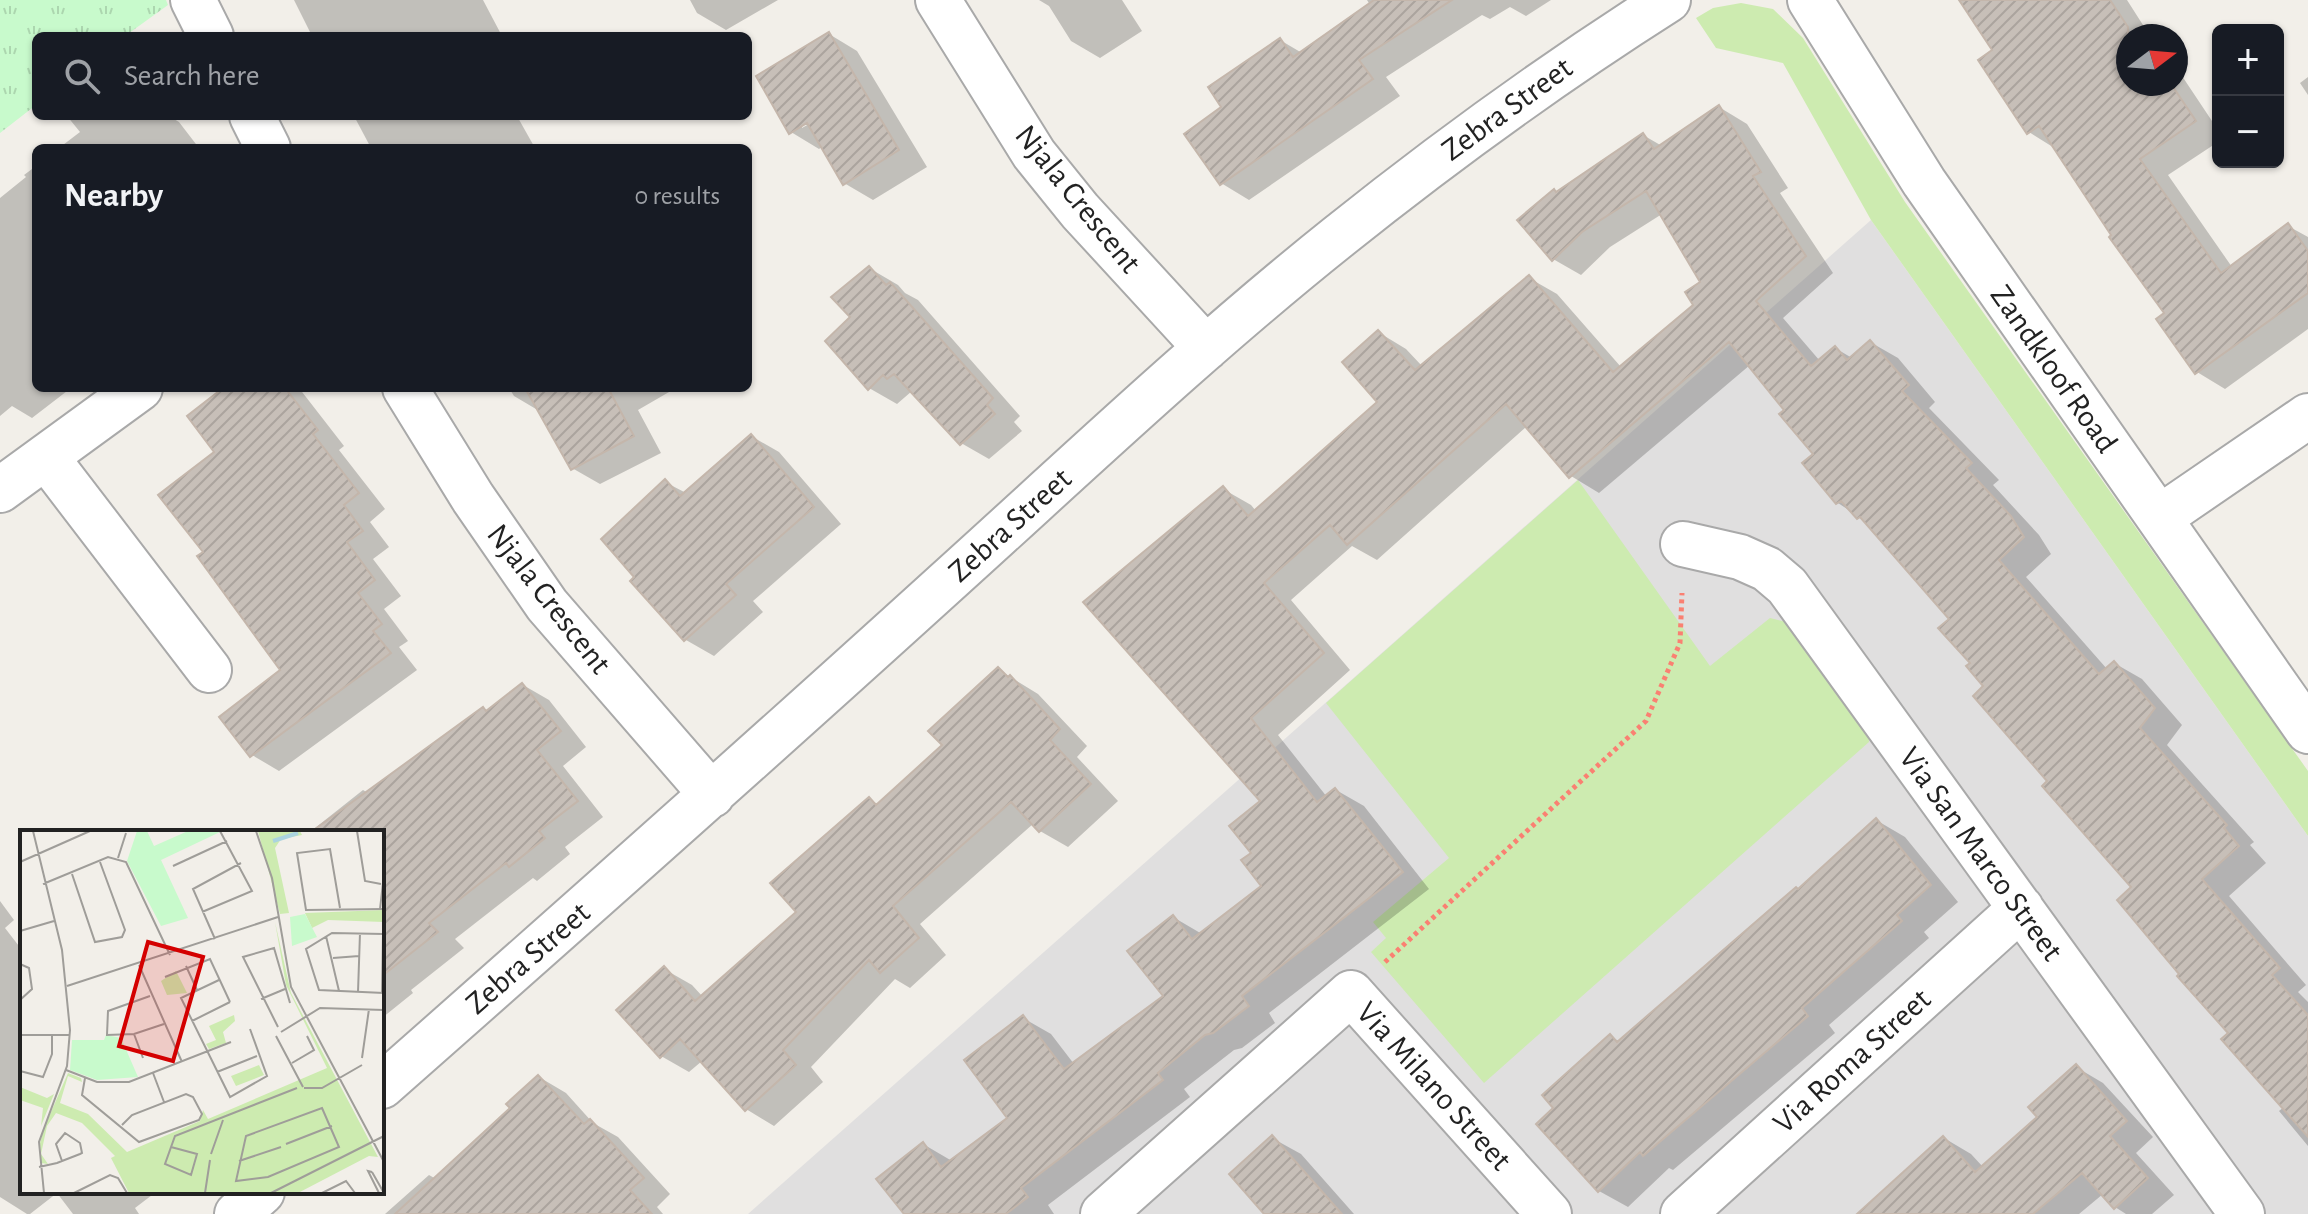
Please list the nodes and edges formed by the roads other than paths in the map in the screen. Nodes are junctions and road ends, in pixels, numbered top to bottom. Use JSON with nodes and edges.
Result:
{"nodes":[{"id":1,"x":193,"y":0,"type":"edge"},
{"id":2,"x":938,"y":0,"type":"edge"},
{"id":3,"x":1668,"y":0,"type":"edge"},
{"id":4,"x":1810,"y":0,"type":"edge"},
{"id":5,"x":209,"y":32,"type":"edge"},
{"id":6,"x":254,"y":120,"type":"edge"},
{"id":7,"x":266,"y":144,"type":"edge"},
{"id":8,"x":1206,"y":348,"type":"junction"},
{"id":9,"x":135,"y":392,"type":"edge"},
{"id":10,"x":407,"y":392,"type":"edge"},
{"id":11,"x":2308,"y":416,"type":"edge"},
{"id":12,"x":46,"y":457,"type":"junction"},
{"id":13,"x":0,"y":490,"type":"edge"},
{"id":14,"x":2159,"y":518,"type":"junction"},
{"id":15,"x":1683,"y":544,"type":"road end"},
{"id":16,"x":209,"y":670,"type":"dead end"},
{"id":17,"x":2308,"y":731,"type":"edge"},
{"id":18,"x":712,"y":795,"type":"junction"},
{"id":19,"x":2021,"y":908,"type":"junction"},
{"id":20,"x":384,"y":1084,"type":"edge"},
{"id":21,"x":260,"y":1194,"type":"edge"},
{"id":22,"x":237,"y":1214,"type":"edge"},
{"id":23,"x":1103,"y":1214,"type":"edge"},
{"id":24,"x":1549,"y":1214,"type":"edge"},
{"id":25,"x":1683,"y":1214,"type":"edge"},
{"id":26,"x":2242,"y":1214,"type":"edge"}],
"edges":[{"from":1,"to":5,"type":"street"},
{"from":2,"to":8,"type":"street","name":"Njala Crescent"},
{"from":3,"to":8,"type":"street","name":"Zebra Street"},
{"from":4,"to":14,"type":"street","name":"Zandkloof Road"},
{"from":6,"to":7,"type":"street"},
{"from":8,"to":18,"type":"street","name":"Zebra Street"},
{"from":9,"to":12,"type":"street"},
{"from":10,"to":18,"type":"street","name":"Njala Crescent"},
{"from":11,"to":14,"type":"street"},
{"from":12,"to":13,"type":"street"},
{"from":12,"to":16,"type":"street"},
{"from":14,"to":17,"type":"street","name":"Zandkloof Road"},
{"from":15,"to":19,"type":"street","name":"Via San Marco Street"},
{"from":18,"to":20,"type":"street","name":"Zebra Street"},
{"from":19,"to":25,"type":"street","name":"Via Roma Street"},
{"from":19,"to":26,"type":"street","name":"Via San Marco Street"},
{"from":21,"to":22,"type":"street"},
{"from":23,"to":24,"type":"street","name":"Via Milano Street"}]}
